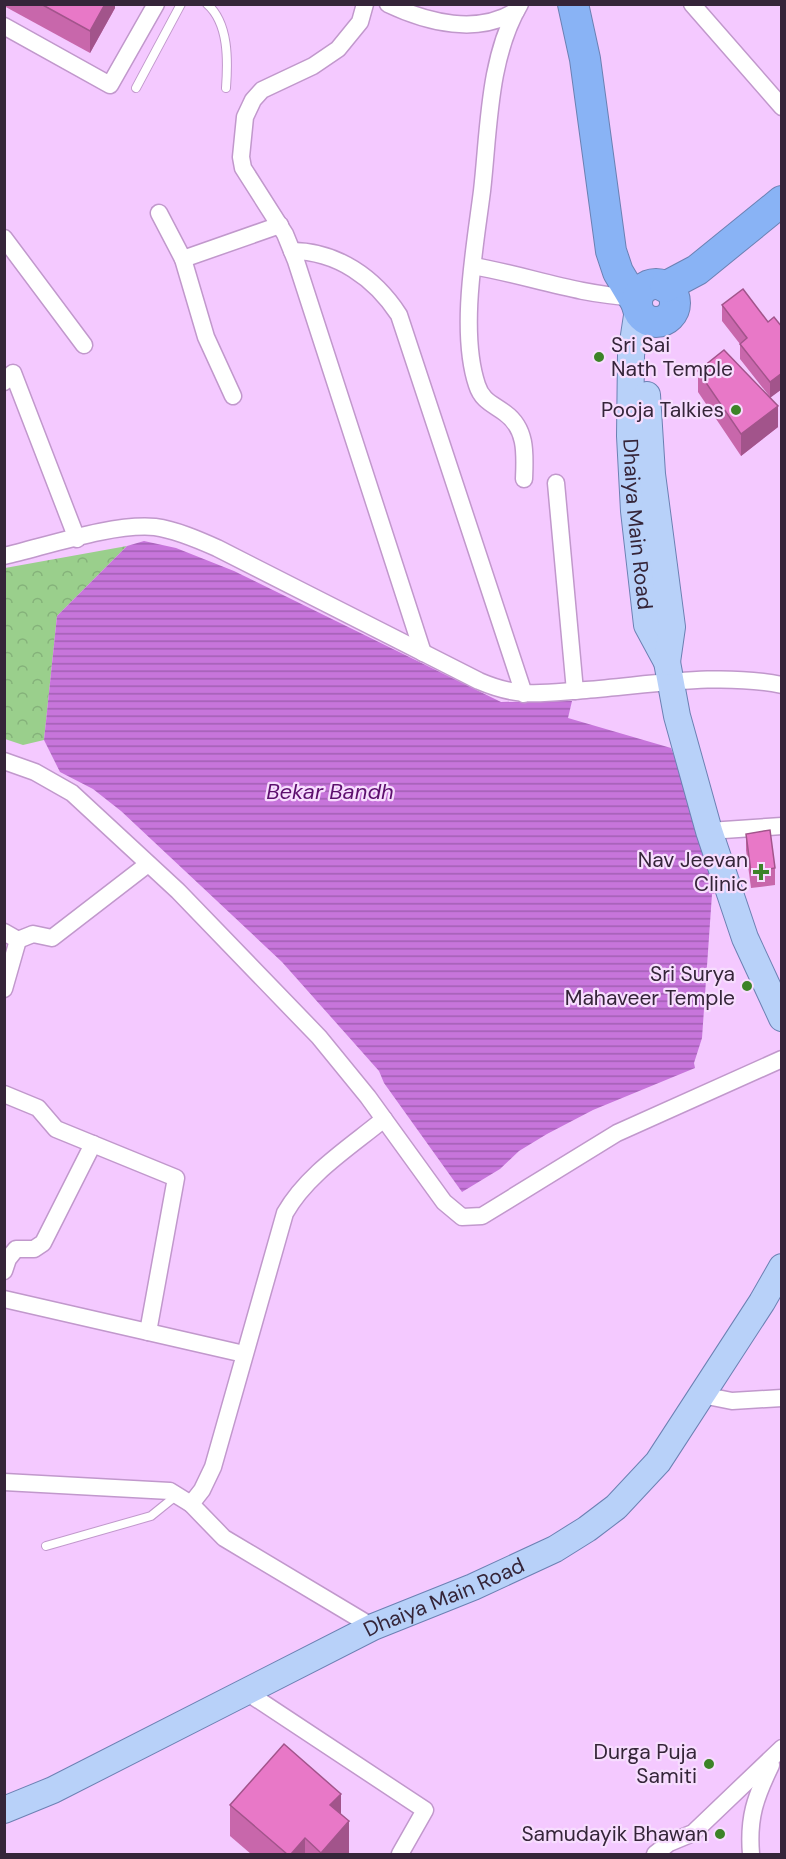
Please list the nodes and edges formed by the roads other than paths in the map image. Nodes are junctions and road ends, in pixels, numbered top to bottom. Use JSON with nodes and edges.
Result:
{"nodes":[{"id":1,"x":156,"y":4,"type":"edge"},
{"id":2,"x":181,"y":4,"type":"edge"},
{"id":3,"x":207,"y":4,"type":"edge"},
{"id":4,"x":365,"y":4,"type":"edge"},
{"id":5,"x":388,"y":4,"type":"edge"},
{"id":6,"x":573,"y":4,"type":"edge"},
{"id":7,"x":589,"y":4,"type":"edge"},
{"id":8,"x":692,"y":4,"type":"edge"},
{"id":9,"x":518,"y":8,"type":"edge"},
{"id":10,"x":4,"y":26,"type":"edge"},
{"id":11,"x":136,"y":88,"type":"dead end"},
{"id":12,"x":226,"y":88,"type":"dead end"},
{"id":13,"x":782,"y":107,"type":"edge"},
{"id":14,"x":782,"y":201,"type":"edge"},
{"id":15,"x":159,"y":213,"type":"dead end"},
{"id":16,"x":782,"y":219,"type":"edge"},
{"id":17,"x":280,"y":225,"type":"junction"},
{"id":18,"x":4,"y":238,"type":"edge"},
{"id":19,"x":292,"y":251,"type":"junction"},
{"id":20,"x":183,"y":259,"type":"junction"},
{"id":21,"x":473,"y":266,"type":"junction"},
{"id":22,"x":649,"y":301,"type":"junction"},
{"id":23,"x":84,"y":345,"type":"dead end"},
{"id":24,"x":4,"y":382,"type":"edge"},
{"id":25,"x":233,"y":396,"type":"dead end"},
{"id":26,"x":524,"y":479,"type":"dead end"},
{"id":27,"x":556,"y":483,"type":"dead end"},
{"id":28,"x":77,"y":539,"type":"junction"},
{"id":29,"x":4,"y":556,"type":"edge"},
{"id":30,"x":423,"y":653,"type":"junction"},
{"id":31,"x":668,"y":673,"type":"junction"},
{"id":32,"x":782,"y":685,"type":"edge"},
{"id":33,"x":575,"y":691,"type":"junction"},
{"id":34,"x":524,"y":694,"type":"junction"},
{"id":35,"x":4,"y":761,"type":"edge"},
{"id":36,"x":782,"y":826,"type":"edge"},
{"id":37,"x":709,"y":831,"type":"junction"},
{"id":38,"x":148,"y":864,"type":"junction"},
{"id":39,"x":11,"y":936,"type":"edge"},
{"id":40,"x":4,"y":989,"type":"edge"},
{"id":41,"x":782,"y":1017,"type":"edge"},
{"id":42,"x":782,"y":1059,"type":"edge"},
{"id":43,"x":4,"y":1094,"type":"edge"},
{"id":44,"x":384,"y":1119,"type":"junction"},
{"id":45,"x":93,"y":1144,"type":"junction"},
{"id":46,"x":782,"y":1267,"type":"edge"},
{"id":47,"x":4,"y":1271,"type":"edge"},
{"id":48,"x":4,"y":1299,"type":"edge"},
{"id":49,"x":148,"y":1332,"type":"junction"},
{"id":50,"x":244,"y":1354,"type":"junction"},
{"id":51,"x":702,"y":1395,"type":"junction"},
{"id":52,"x":782,"y":1398,"type":"edge"},
{"id":53,"x":4,"y":1482,"type":"edge"},
{"id":54,"x":184,"y":1499,"type":"junction"},
{"id":55,"x":46,"y":1546,"type":"dead end"},
{"id":56,"x":373,"y":1627,"type":"junction"},
{"id":57,"x":248,"y":1693,"type":"junction"},
{"id":58,"x":779,"y":1751,"type":"edge"},
{"id":59,"x":4,"y":1810,"type":"edge"},
{"id":60,"x":400,"y":1854,"type":"edge"},
{"id":61,"x":655,"y":1854,"type":"edge"},
{"id":62,"x":750,"y":1854,"type":"edge"}],
"edges":[{"from":1,"to":10,"type":"street"},
{"from":2,"to":11,"type":"lane"},
{"from":3,"to":12,"type":"lane"},
{"from":4,"to":17,"type":"street"},
{"from":5,"to":9,"type":"street"},
{"from":6,"to":22,"type":"highway"},
{"from":7,"to":22,"type":"highway","name":"Dhaiya Main Road"},
{"from":8,"to":13,"type":"street"},
{"from":9,"to":21,"type":"street"},
{"from":14,"to":22,"type":"highway"},
{"from":15,"to":20,"type":"street"},
{"from":16,"to":22,"type":"highway"},
{"from":17,"to":19,"type":"street"},
{"from":17,"to":20,"type":"street"},
{"from":18,"to":23,"type":"street"},
{"from":19,"to":30,"type":"street"},
{"from":19,"to":34,"type":"street"},
{"from":20,"to":25,"type":"street"},
{"from":21,"to":22,"type":"street"},
{"from":21,"to":26,"type":"street"},
{"from":22,"to":31,"type":"main road","name":"Dhaiya Main Road"},
{"from":24,"to":28,"type":"street"},
{"from":27,"to":33,"type":"street"},
{"from":28,"to":29,"type":"street"},
{"from":28,"to":30,"type":"street"},
{"from":30,"to":34,"type":"street"},
{"from":31,"to":32,"type":"street"},
{"from":31,"to":33,"type":"street"},
{"from":31,"to":37,"type":"main road","name":"Dhaiya Main Road"},
{"from":33,"to":34,"type":"street"},
{"from":35,"to":38,"type":"street"},
{"from":36,"to":37,"type":"street"},
{"from":37,"to":41,"type":"main road","name":"Dhaiya Main Road"},
{"from":38,"to":39,"type":"street"},
{"from":38,"to":44,"type":"street"},
{"from":39,"to":40,"type":"street"},
{"from":42,"to":44,"type":"street"},
{"from":43,"to":45,"type":"street"},
{"from":44,"to":50,"type":"street"},
{"from":45,"to":47,"type":"street"},
{"from":45,"to":49,"type":"street"},
{"from":46,"to":51,"type":"main road","name":"Dhaiya Main Road"},
{"from":48,"to":49,"type":"street"},
{"from":49,"to":50,"type":"street"},
{"from":50,"to":54,"type":"street"},
{"from":51,"to":52,"type":"street"},
{"from":51,"to":56,"type":"main road","name":"Dhaiya Main Road"},
{"from":53,"to":54,"type":"street"},
{"from":54,"to":55,"type":"lane"},
{"from":54,"to":56,"type":"street"},
{"from":56,"to":57,"type":"main road","name":"Dhaiya Main Road"},
{"from":57,"to":59,"type":"main road","name":"Dhaiya Main Road"},
{"from":57,"to":60,"type":"street"},
{"from":58,"to":61,"type":"street"},
{"from":58,"to":62,"type":"street"}]}
